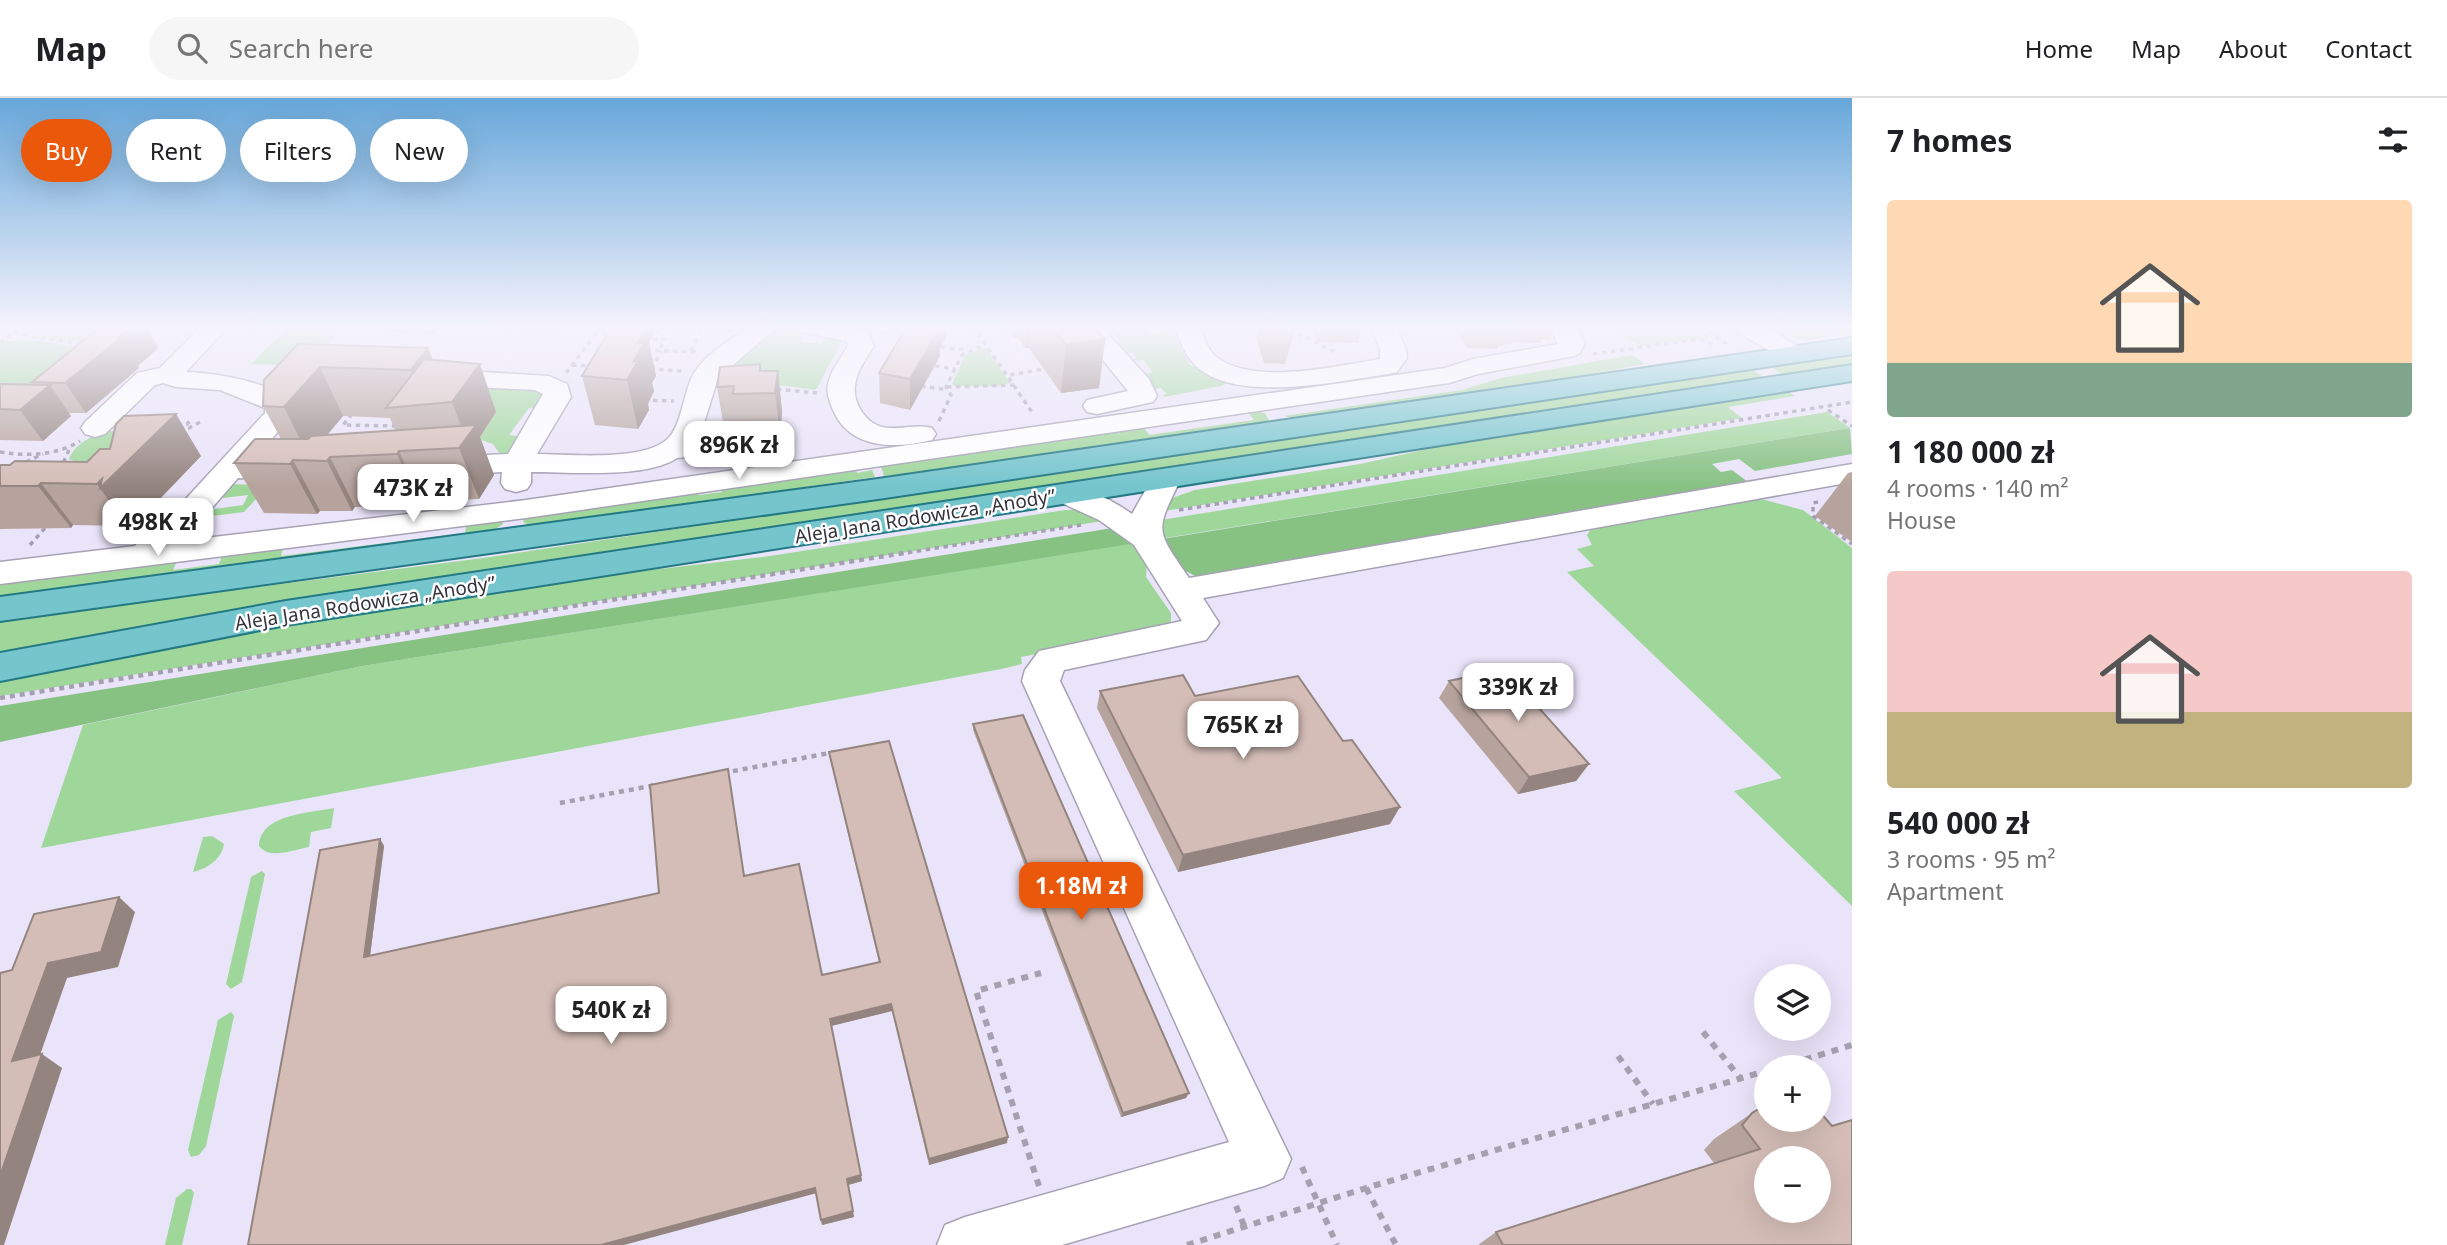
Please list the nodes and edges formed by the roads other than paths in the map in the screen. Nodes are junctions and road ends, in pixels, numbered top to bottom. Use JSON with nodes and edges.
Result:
{"nodes":[{"id":1,"x":145,"y":380,"type":"edge"},
{"id":2,"x":181,"y":380,"type":"edge"},
{"id":3,"x":535,"y":380,"type":"edge"},
{"id":4,"x":704,"y":380,"type":"edge"},
{"id":5,"x":843,"y":380,"type":"edge"},
{"id":6,"x":1135,"y":380,"type":"edge"},
{"id":7,"x":1418,"y":380,"type":"edge"},
{"id":8,"x":1629,"y":380,"type":"edge"},
{"id":9,"x":1810,"y":380,"type":"edge"},
{"id":10,"x":1265,"y":403,"type":"junction"},
{"id":11,"x":95,"y":428,"type":"road end"},
{"id":12,"x":1289,"y":430,"type":"junction"},
{"id":13,"x":734,"y":446,"type":"dead end"},
{"id":14,"x":883,"y":448,"type":"junction"},
{"id":15,"x":674,"y":449,"type":"junction"},
{"id":16,"x":517,"y":463,"type":"junction"},
{"id":17,"x":232,"y":469,"type":"junction"},
{"id":18,"x":418,"y":469,"type":"edge"},
{"id":19,"x":309,"y":472,"type":"edge"},
{"id":20,"x":1852,"y":473,"type":"edge"},
{"id":21,"x":1166,"y":479,"type":"junction"},
{"id":22,"x":1066,"y":494,"type":"junction"},
{"id":23,"x":1138,"y":524,"type":"junction"},
{"id":24,"x":512,"y":525,"type":"junction"},
{"id":25,"x":151,"y":547,"type":"junction"},
{"id":26,"x":0,"y":557,"type":"edge"},
{"id":27,"x":0,"y":573,"type":"edge"},
{"id":28,"x":1181,"y":591,"type":"junction"},
{"id":29,"x":0,"y":609,"type":"edge"},
{"id":30,"x":0,"y":667,"type":"edge"},
{"id":31,"x":965,"y":1245,"type":"edge"}],
"edges":[{"from":1,"to":11,"type":"street"},
{"from":2,"to":17,"type":"street"},
{"from":3,"to":16,"type":"street"},
{"from":4,"to":15,"type":"street"},
{"from":5,"to":14,"type":"street"},
{"from":6,"to":14,"type":"street"},
{"from":7,"to":10,"type":"street"},
{"from":8,"to":12,"type":"main road","name":"Aleja Jana Rodowicza „Anody”"},
{"from":9,"to":21,"type":"main road","name":"Aleja Jana Rodowicza „Anody”"},
{"from":10,"to":12,"type":"street"},
{"from":10,"to":14,"type":"street"},
{"from":12,"to":24,"type":"main road","name":"Aleja Jana Rodowicza „Anody”"},
{"from":13,"to":15,"type":"street"},
{"from":14,"to":24,"type":"street"},
{"from":15,"to":16,"type":"street"},
{"from":16,"to":18,"type":"street"},
{"from":16,"to":24,"type":"street"},
{"from":17,"to":19,"type":"street"},
{"from":17,"to":25,"type":"street"},
{"from":20,"to":28,"type":"street"},
{"from":21,"to":22,"type":"main road","name":"Aleja Jana Rodowicza „Anody”"},
{"from":21,"to":23,"type":"street"},
{"from":22,"to":23,"type":"street"},
{"from":22,"to":30,"type":"main road","name":"Aleja Jana Rodowicza „Anody”"},
{"from":23,"to":28,"type":"street"},
{"from":24,"to":25,"type":"lane"},
{"from":24,"to":29,"type":"main road","name":"Aleja Jana Rodowicza „Anody”"},
{"from":25,"to":26,"type":"street"},
{"from":25,"to":27,"type":"street"},
{"from":28,"to":31,"type":"street"}]}
